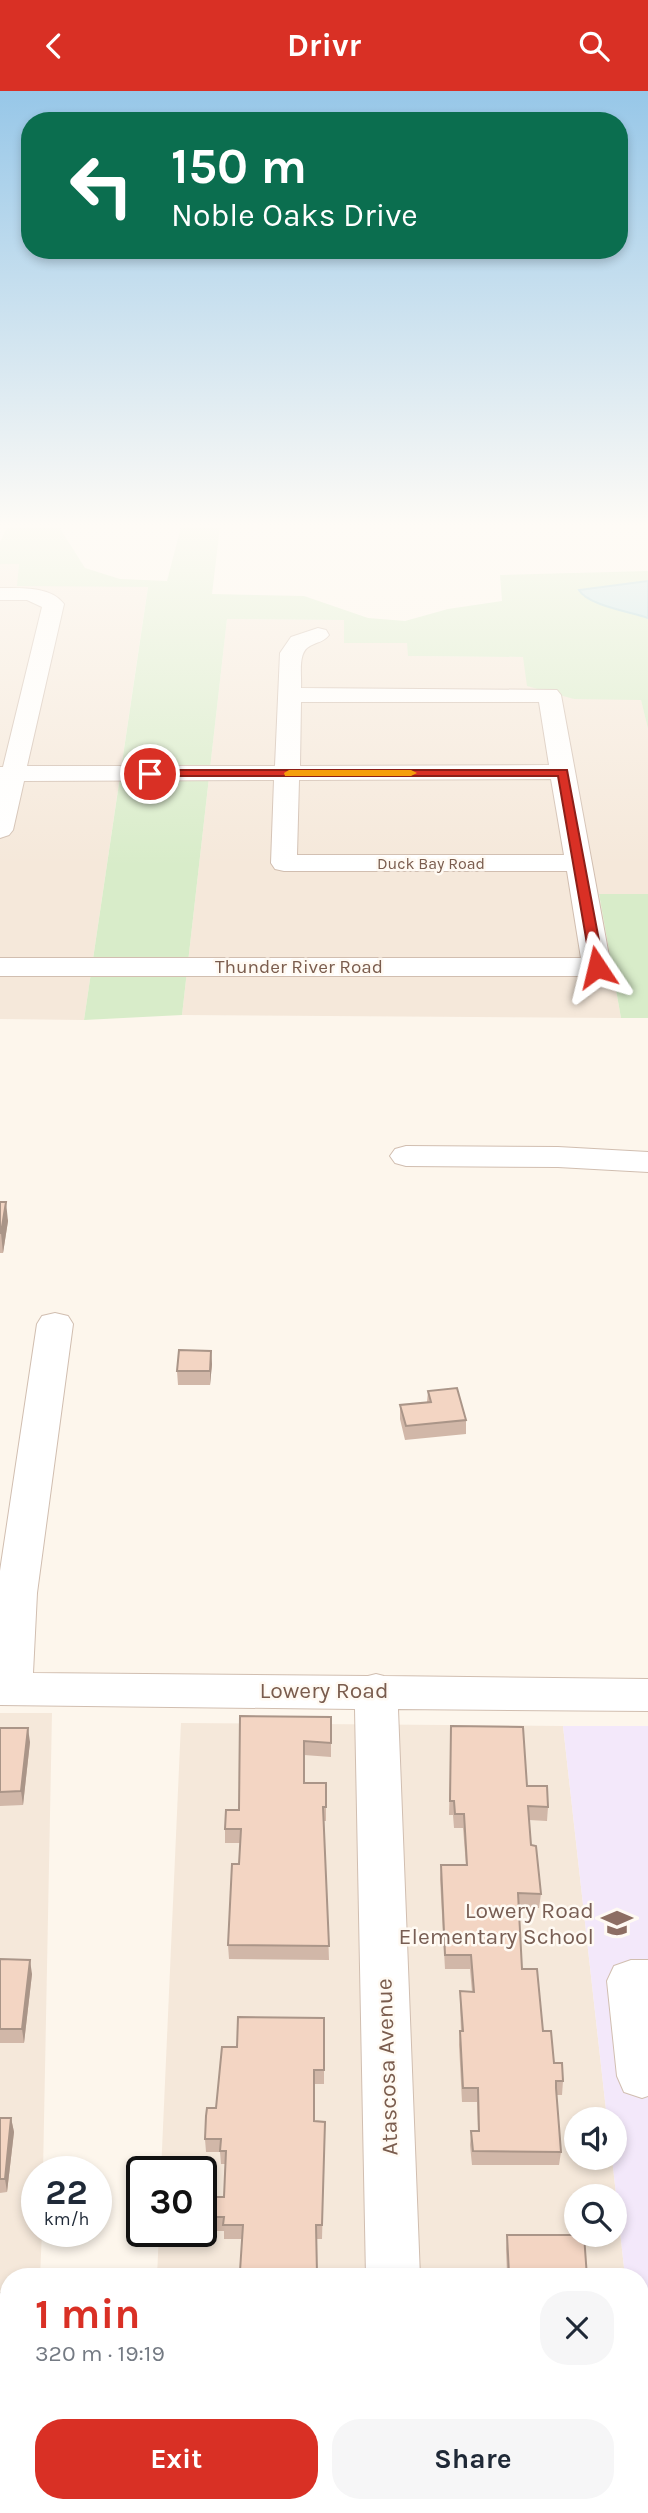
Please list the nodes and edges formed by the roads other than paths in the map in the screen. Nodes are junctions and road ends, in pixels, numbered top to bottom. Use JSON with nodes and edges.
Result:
{"nodes":[{"id":1,"x":43,"y":640,"type":"edge"},
{"id":2,"x":304,"y":640,"type":"edge"},
{"id":3,"x":289,"y":695,"type":"junction"},
{"id":4,"x":563,"y":772,"type":"junction"},
{"id":5,"x":287,"y":773,"type":"junction"},
{"id":6,"x":6,"y":774,"type":"edge"},
{"id":7,"x":0,"y":829,"type":"edge"},
{"id":8,"x":579,"y":863,"type":"junction"},
{"id":9,"x":0,"y":967,"type":"edge"},
{"id":10,"x":407,"y":1156,"type":"dead end"},
{"id":11,"x":648,"y":1162,"type":"edge"},
{"id":12,"x":55,"y":1324,"type":"dead end"},
{"id":13,"x":6,"y":1689,"type":"edge"},
{"id":14,"x":376,"y":1690,"type":"junction"},
{"id":15,"x":648,"y":1695,"type":"edge"},
{"id":16,"x":648,"y":1981,"type":"edge"},
{"id":17,"x":642,"y":2076,"type":"dead end"},
{"id":18,"x":393,"y":2268,"type":"edge"}],
"edges":[{"from":1,"to":6,"type":"street"},
{"from":2,"to":3,"type":"street"},
{"from":3,"to":4,"type":"street"},
{"from":3,"to":5,"type":"street"},
{"from":4,"to":5,"type":"street"},
{"from":4,"to":8,"type":"street"},
{"from":5,"to":6,"type":"street"},
{"from":5,"to":8,"type":"street","name":"Duck Bay Road"},
{"from":6,"to":7,"type":"street"},
{"from":8,"to":9,"type":"street","name":"Thunder River Road"},
{"from":10,"to":11,"type":"street"},
{"from":12,"to":13,"type":"street"},
{"from":13,"to":14,"type":"street","name":"Lowery Road"},
{"from":14,"to":15,"type":"street","name":"Lowery Road"},
{"from":14,"to":18,"type":"street","name":"Atascosa Avenue"},
{"from":16,"to":17,"type":"street"}]}
